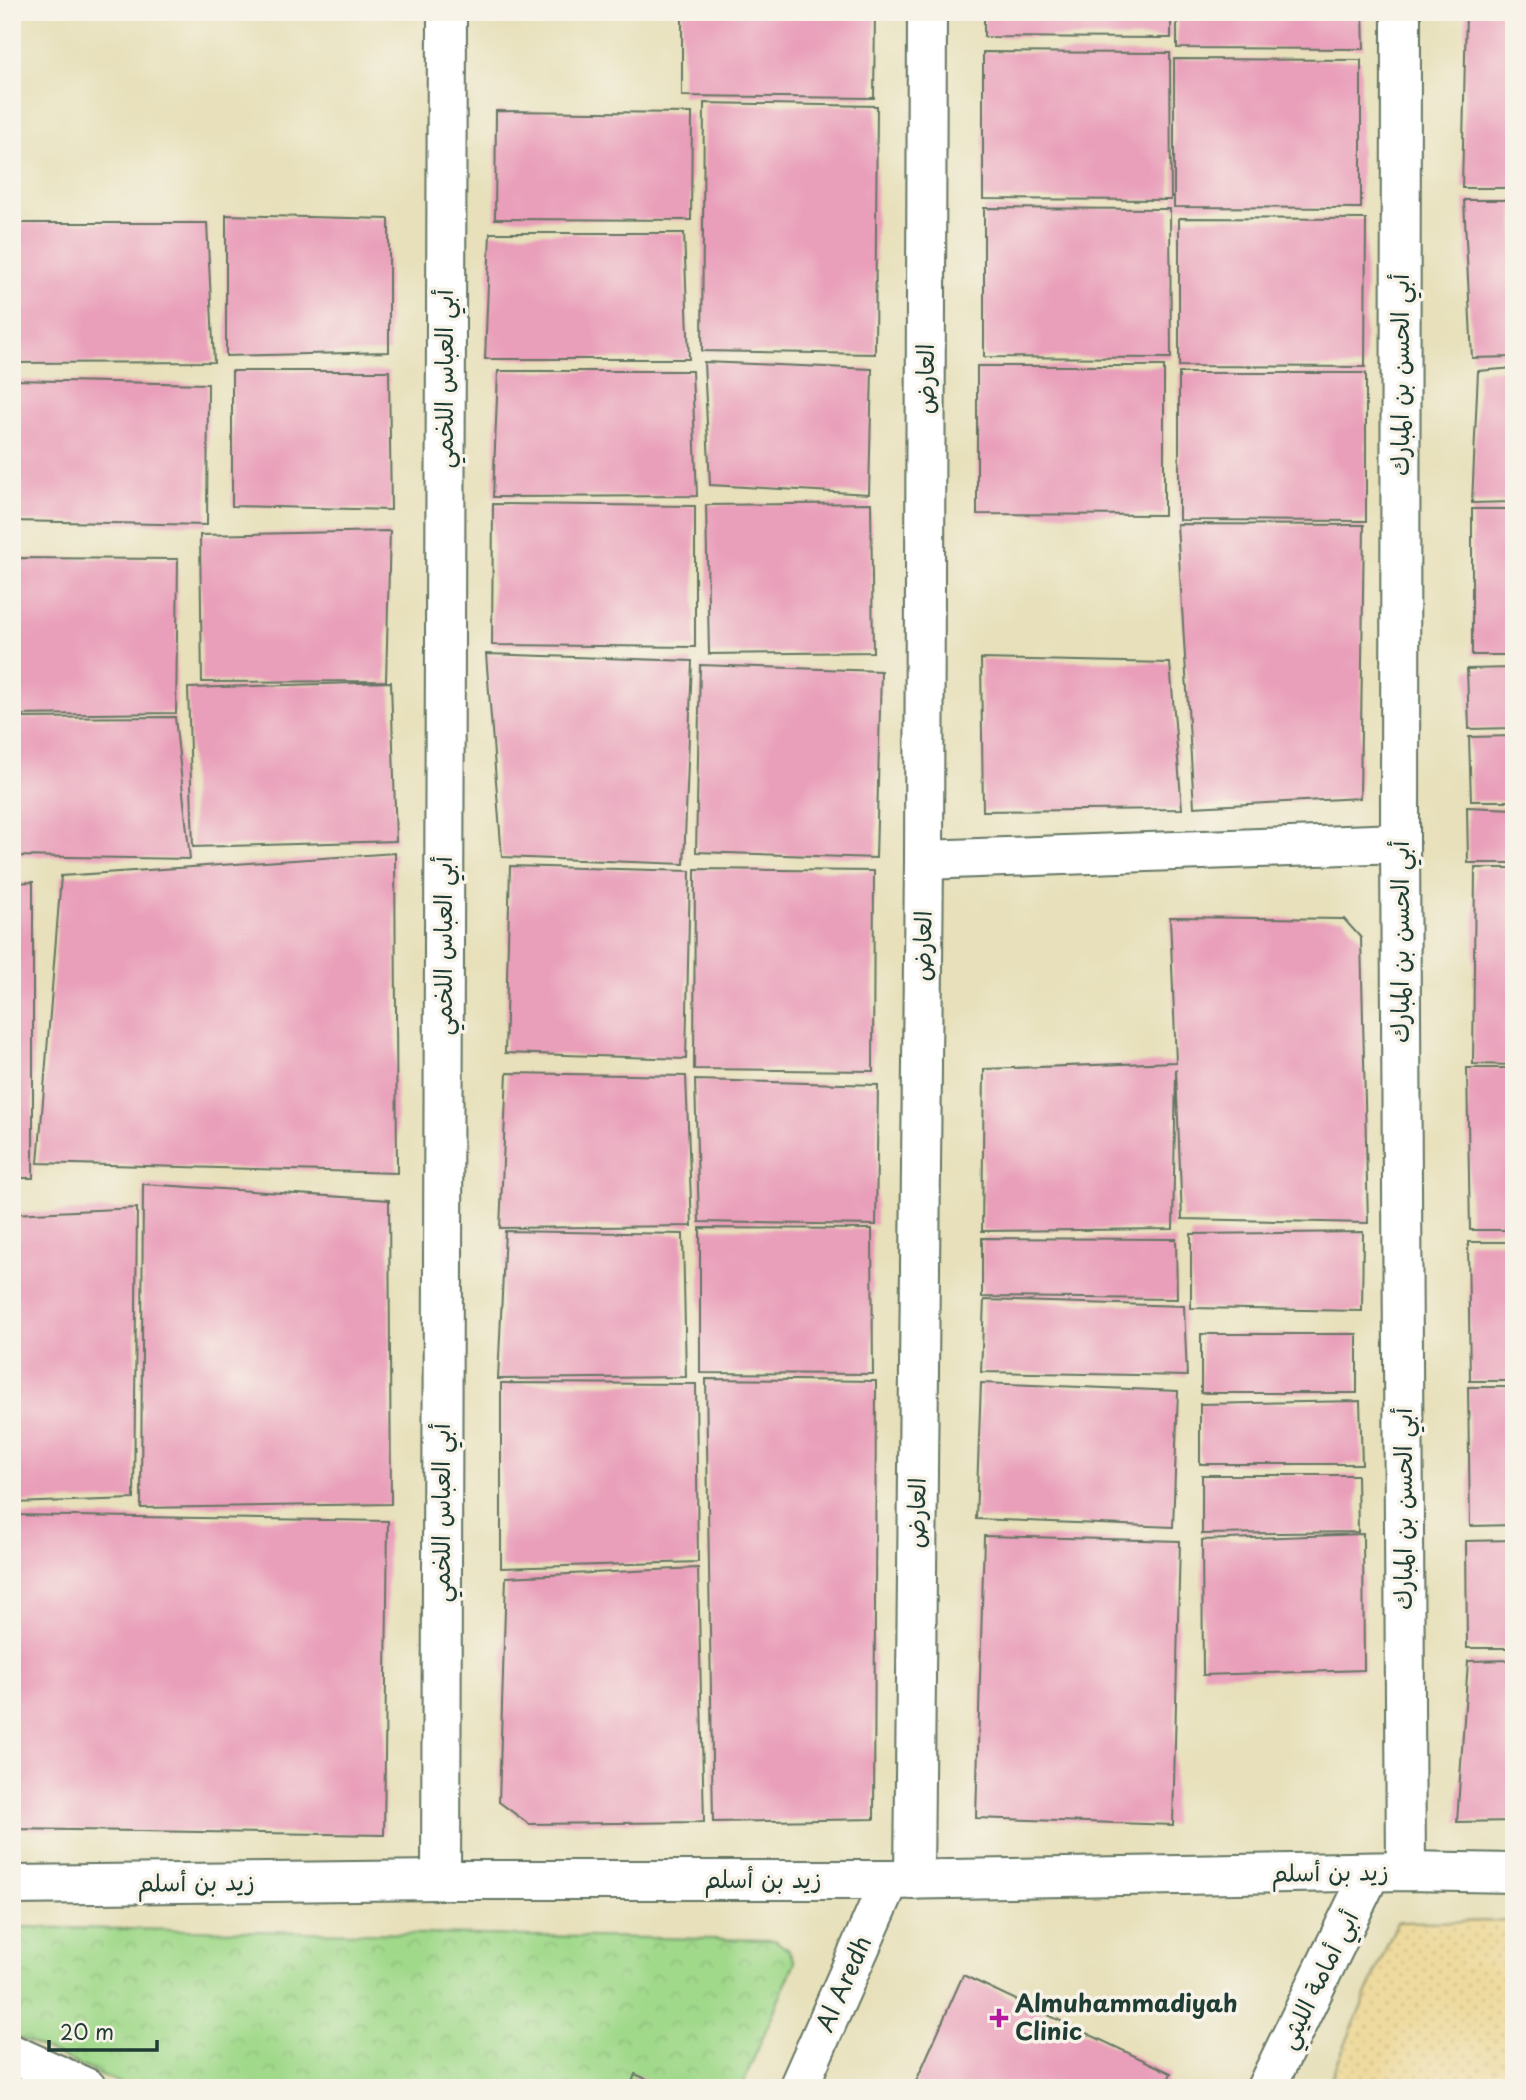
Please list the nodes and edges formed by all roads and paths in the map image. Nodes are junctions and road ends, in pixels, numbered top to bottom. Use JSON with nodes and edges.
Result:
{"nodes":[{"id":1,"x":447,"y":12,"type":"edge"},
{"id":2,"x":927,"y":12,"type":"edge"},
{"id":3,"x":1401,"y":12,"type":"edge"},
{"id":4,"x":1400,"y":843,"type":"junction"},
{"id":5,"x":924,"y":860,"type":"junction"},
{"id":6,"x":1389,"y":1872,"type":"junction"},
{"id":7,"x":1514,"y":1873,"type":"edge"},
{"id":8,"x":441,"y":1880,"type":"junction"},
{"id":9,"x":902,"y":1880,"type":"junction"},
{"id":10,"x":12,"y":1885,"type":"edge"},
{"id":11,"x":12,"y":2054,"type":"edge"},
{"id":12,"x":87,"y":2088,"type":"edge"},
{"id":13,"x":797,"y":2088,"type":"edge"},
{"id":14,"x":1266,"y":2088,"type":"edge"}],
"edges":[{"from":1,"to":8,"type":"street","name":"أبي العباس اللخمي"},
{"from":2,"to":5,"type":"street","name":"العارض"},
{"from":3,"to":4,"type":"street","name":"أبي الحسن بن المبارك"},
{"from":4,"to":5,"type":"street"},
{"from":4,"to":6,"type":"street","name":"أبي الحسن بن المبارك"},
{"from":5,"to":9,"type":"street","name":"العارض"},
{"from":6,"to":7,"type":"street","name":"زيد بن أسلم"},
{"from":6,"to":9,"type":"street","name":"زيد بن أسلم"},
{"from":6,"to":14,"type":"street","name":"أبي أمامة الليثي"},
{"from":8,"to":9,"type":"street","name":"زيد بن أسلم"},
{"from":8,"to":10,"type":"street","name":"زيد بن أسلم"},
{"from":9,"to":13,"type":"street","name":"Al Aredh"},
{"from":11,"to":12,"type":"street"}]}
